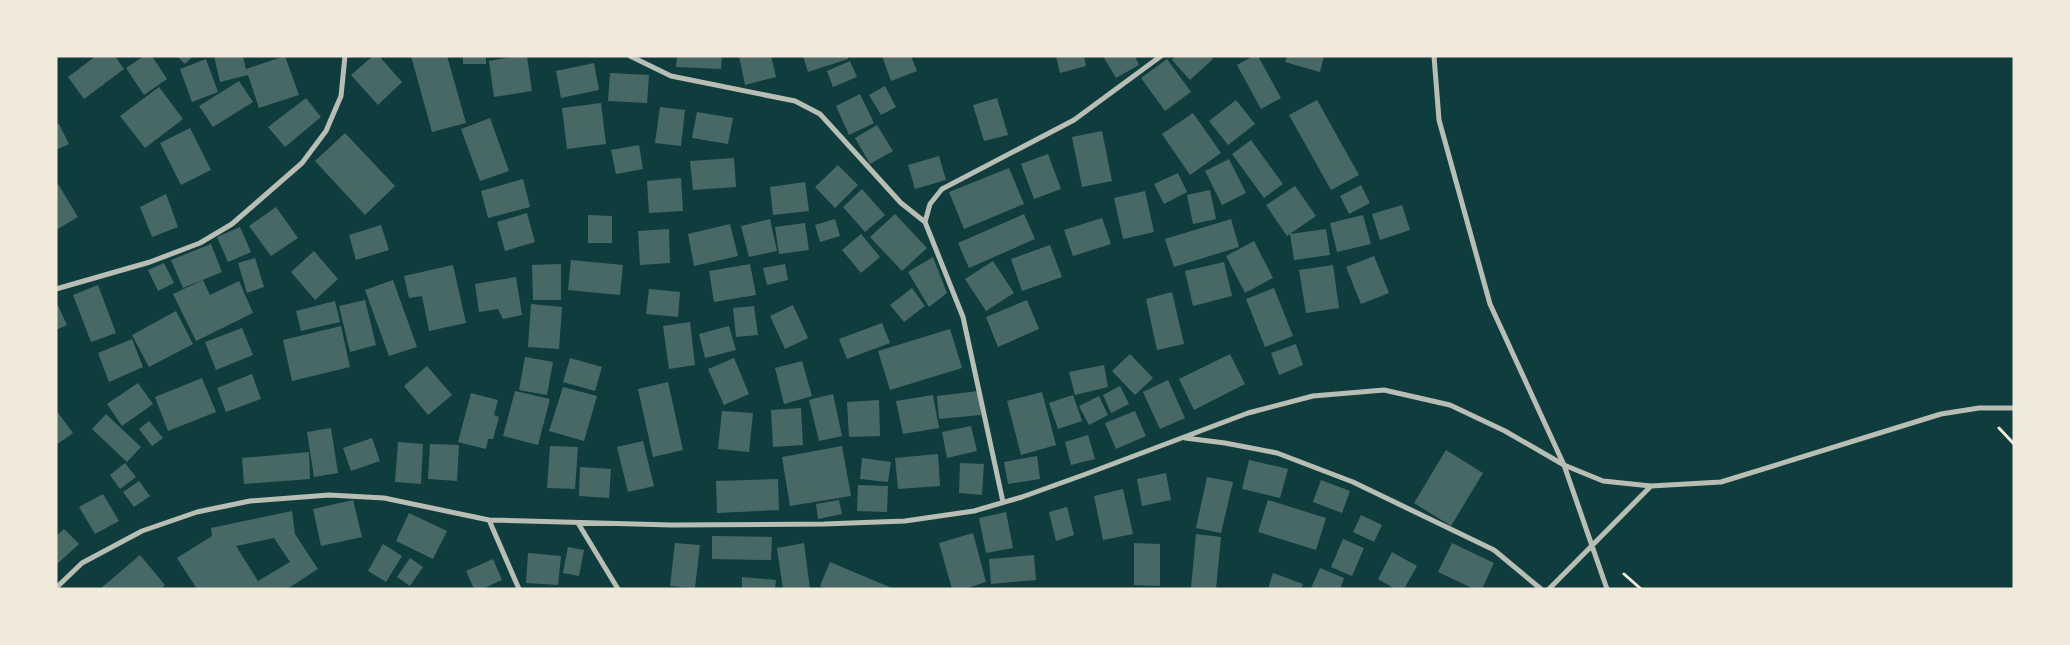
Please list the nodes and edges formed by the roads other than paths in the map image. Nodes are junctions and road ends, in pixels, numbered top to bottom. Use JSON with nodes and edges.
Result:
{"nodes":[{"id":1,"x":345,"y":56,"type":"edge"},
{"id":2,"x":630,"y":56,"type":"edge"},
{"id":3,"x":1161,"y":56,"type":"edge"},
{"id":4,"x":1434,"y":56,"type":"edge"},
{"id":5,"x":925,"y":222,"type":"junction"},
{"id":6,"x":56,"y":289,"type":"edge"},
{"id":7,"x":2014,"y":408,"type":"edge"},
{"id":8,"x":1184,"y":438,"type":"junction"},
{"id":9,"x":1564,"y":465,"type":"junction"},
{"id":10,"x":1650,"y":486,"type":"junction"},
{"id":11,"x":1003,"y":502,"type":"junction"},
{"id":12,"x":489,"y":520,"type":"junction"},
{"id":13,"x":578,"y":523,"type":"junction"},
{"id":14,"x":1592,"y":545,"type":"junction"},
{"id":15,"x":56,"y":588,"type":"edge"},
{"id":16,"x":519,"y":589,"type":"edge"},
{"id":17,"x":618,"y":589,"type":"edge"},
{"id":18,"x":1541,"y":589,"type":"edge"},
{"id":19,"x":1549,"y":589,"type":"edge"},
{"id":20,"x":1607,"y":589,"type":"edge"}],
"edges":[{"from":1,"to":6,"type":"street"},
{"from":2,"to":5,"type":"street"},
{"from":3,"to":5,"type":"street"},
{"from":4,"to":9,"type":"street"},
{"from":5,"to":11,"type":"street"},
{"from":7,"to":10,"type":"street"},
{"from":8,"to":9,"type":"street"},
{"from":8,"to":11,"type":"street"},
{"from":8,"to":18,"type":"street"},
{"from":9,"to":10,"type":"street"},
{"from":9,"to":14,"type":"street"},
{"from":10,"to":14,"type":"street"},
{"from":11,"to":13,"type":"street"},
{"from":12,"to":13,"type":"street"},
{"from":12,"to":15,"type":"street"},
{"from":12,"to":16,"type":"street"},
{"from":13,"to":17,"type":"street"},
{"from":14,"to":19,"type":"street"},
{"from":14,"to":20,"type":"street"}]}
